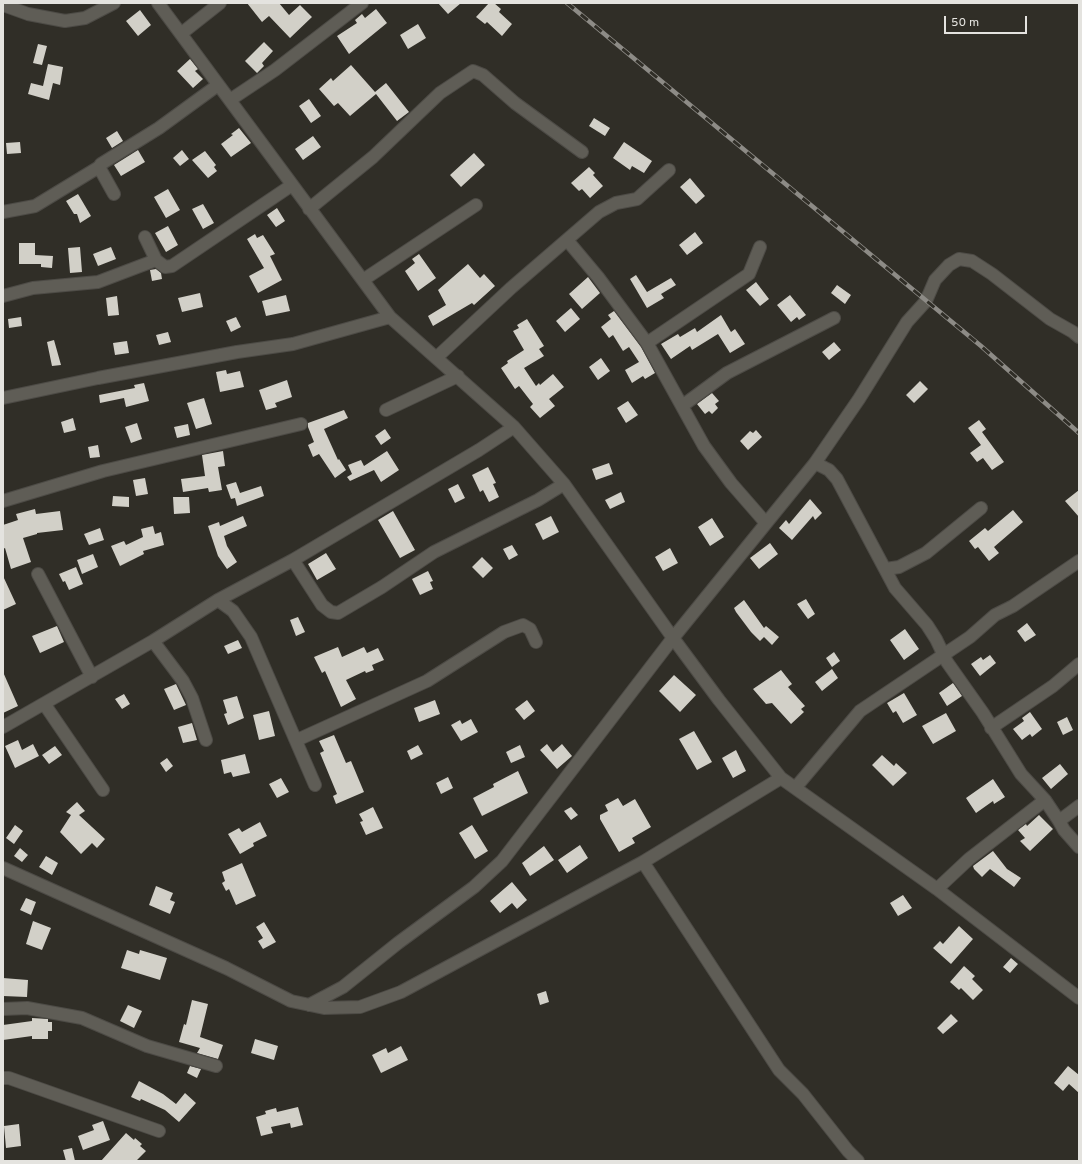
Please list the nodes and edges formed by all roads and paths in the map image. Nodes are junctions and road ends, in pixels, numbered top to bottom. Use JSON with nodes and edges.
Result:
{"nodes":[{"id":1,"x":114,"y":3,"type":"edge"},
{"id":2,"x":158,"y":3,"type":"edge"},
{"id":3,"x":220,"y":3,"type":"edge"},
{"id":4,"x":362,"y":3,"type":"edge"},
{"id":5,"x":3,"y":6,"type":"edge"},
{"id":6,"x":182,"y":33,"type":"junction"},
{"id":7,"x":218,"y":85,"type":"junction"},
{"id":8,"x":230,"y":100,"type":"junction"},
{"id":9,"x":582,"y":152,"type":"dead end"},
{"id":10,"x":99,"y":168,"type":"junction"},
{"id":11,"x":669,"y":170,"type":"dead end"},
{"id":12,"x":292,"y":185,"type":"junction"},
{"id":13,"x":114,"y":194,"type":"dead end"},
{"id":14,"x":476,"y":205,"type":"dead end"},
{"id":15,"x":309,"y":209,"type":"junction"},
{"id":16,"x":3,"y":212,"type":"edge"},
{"id":17,"x":145,"y":237,"type":"dead end"},
{"id":18,"x":567,"y":240,"type":"junction"},
{"id":19,"x":760,"y":247,"type":"dead end"},
{"id":20,"x":156,"y":260,"type":"junction"},
{"id":21,"x":363,"y":280,"type":"junction"},
{"id":22,"x":3,"y":296,"type":"edge"},
{"id":23,"x":390,"y":316,"type":"junction"},
{"id":24,"x":834,"y":318,"type":"dead end"},
{"id":25,"x":1079,"y":338,"type":"edge"},
{"id":26,"x":647,"y":344,"type":"junction"},
{"id":27,"x":436,"y":358,"type":"junction"},
{"id":28,"x":458,"y":376,"type":"junction"},
{"id":29,"x":3,"y":398,"type":"edge"},
{"id":30,"x":682,"y":406,"type":"junction"},
{"id":31,"x":386,"y":410,"type":"dead end"},
{"id":32,"x":300,"y":424,"type":"dead end"},
{"id":33,"x":514,"y":427,"type":"junction"},
{"id":34,"x":815,"y":463,"type":"junction"},
{"id":35,"x":564,"y":484,"type":"junction"},
{"id":36,"x":3,"y":501,"type":"edge"},
{"id":37,"x":981,"y":508,"type":"dead end"},
{"id":38,"x":765,"y":522,"type":"junction"},
{"id":39,"x":293,"y":560,"type":"junction"},
{"id":40,"x":1079,"y":561,"type":"edge"},
{"id":41,"x":886,"y":570,"type":"junction"},
{"id":42,"x":38,"y":574,"type":"dead end"},
{"id":43,"x":218,"y":600,"type":"junction"},
{"id":44,"x":673,"y":638,"type":"junction"},
{"id":45,"x":153,"y":641,"type":"junction"},
{"id":46,"x":536,"y":642,"type":"dead end"},
{"id":47,"x":943,"y":654,"type":"junction"},
{"id":48,"x":1079,"y":664,"type":"edge"},
{"id":49,"x":92,"y":677,"type":"junction"},
{"id":50,"x":45,"y":705,"type":"junction"},
{"id":51,"x":3,"y":727,"type":"edge"},
{"id":52,"x":991,"y":728,"type":"junction"},
{"id":53,"x":206,"y":740,"type":"dead end"},
{"id":54,"x":297,"y":740,"type":"junction"},
{"id":55,"x":781,"y":778,"type":"junction"},
{"id":56,"x":315,"y":785,"type":"dead end"},
{"id":57,"x":796,"y":787,"type":"junction"},
{"id":58,"x":103,"y":790,"type":"dead end"},
{"id":59,"x":1045,"y":800,"type":"junction"},
{"id":60,"x":1079,"y":806,"type":"edge"},
{"id":61,"x":1059,"y":821,"type":"junction"},
{"id":62,"x":1079,"y":847,"type":"edge"},
{"id":63,"x":643,"y":862,"type":"junction"},
{"id":64,"x":3,"y":868,"type":"edge"},
{"id":65,"x":937,"y":889,"type":"junction"},
{"id":66,"x":1079,"y":998,"type":"edge"},
{"id":67,"x":310,"y":1005,"type":"junction"},
{"id":68,"x":3,"y":1009,"type":"edge"},
{"id":69,"x":216,"y":1066,"type":"dead end"},
{"id":70,"x":3,"y":1078,"type":"edge"},
{"id":71,"x":159,"y":1131,"type":"dead end"},
{"id":72,"x":858,"y":1161,"type":"edge"}],
"edges":[{"from":1,"to":5,"type":"street"},
{"from":2,"to":6,"type":"street"},
{"from":3,"to":6,"type":"street"},
{"from":4,"to":8,"type":"street"},
{"from":6,"to":7,"type":"street"},
{"from":7,"to":8,"type":"street"},
{"from":7,"to":10,"type":"street"},
{"from":8,"to":12,"type":"street"},
{"from":9,"to":15,"type":"street"},
{"from":10,"to":13,"type":"street"},
{"from":10,"to":16,"type":"street"},
{"from":11,"to":18,"type":"street"},
{"from":12,"to":15,"type":"street"},
{"from":12,"to":20,"type":"street"},
{"from":14,"to":21,"type":"street"},
{"from":15,"to":21,"type":"street"},
{"from":17,"to":20,"type":"street"},
{"from":18,"to":26,"type":"street"},
{"from":18,"to":27,"type":"street"},
{"from":19,"to":26,"type":"street"},
{"from":20,"to":22,"type":"street"},
{"from":21,"to":23,"type":"street"},
{"from":23,"to":27,"type":"street"},
{"from":23,"to":29,"type":"street"},
{"from":24,"to":30,"type":"street"},
{"from":25,"to":34,"type":"street"},
{"from":26,"to":30,"type":"street"},
{"from":27,"to":28,"type":"street"},
{"from":28,"to":31,"type":"street"},
{"from":28,"to":33,"type":"street"},
{"from":30,"to":38,"type":"street"},
{"from":32,"to":36,"type":"street"},
{"from":33,"to":35,"type":"street"},
{"from":33,"to":39,"type":"street"},
{"from":34,"to":38,"type":"street"},
{"from":34,"to":41,"type":"street"},
{"from":35,"to":39,"type":"street"},
{"from":35,"to":44,"type":"street"},
{"from":37,"to":41,"type":"street"},
{"from":38,"to":44,"type":"street"},
{"from":39,"to":43,"type":"street"},
{"from":40,"to":47,"type":"street"},
{"from":41,"to":47,"type":"street"},
{"from":42,"to":49,"type":"street"},
{"from":43,"to":45,"type":"street"},
{"from":43,"to":54,"type":"street"},
{"from":44,"to":55,"type":"street"},
{"from":44,"to":67,"type":"street"},
{"from":45,"to":49,"type":"street"},
{"from":45,"to":53,"type":"street"},
{"from":46,"to":54,"type":"street"},
{"from":47,"to":52,"type":"street"},
{"from":47,"to":57,"type":"street"},
{"from":48,"to":52,"type":"street"},
{"from":49,"to":50,"type":"street"},
{"from":50,"to":51,"type":"street"},
{"from":50,"to":58,"type":"street"},
{"from":52,"to":59,"type":"street"},
{"from":54,"to":56,"type":"street"},
{"from":55,"to":57,"type":"street"},
{"from":55,"to":63,"type":"street"},
{"from":57,"to":65,"type":"street"},
{"from":59,"to":61,"type":"street"},
{"from":59,"to":65,"type":"street"},
{"from":60,"to":61,"type":"street"},
{"from":61,"to":62,"type":"street"},
{"from":63,"to":67,"type":"street"},
{"from":63,"to":72,"type":"street"},
{"from":64,"to":67,"type":"street"},
{"from":65,"to":66,"type":"street"},
{"from":68,"to":69,"type":"street"},
{"from":70,"to":71,"type":"street"}]}
